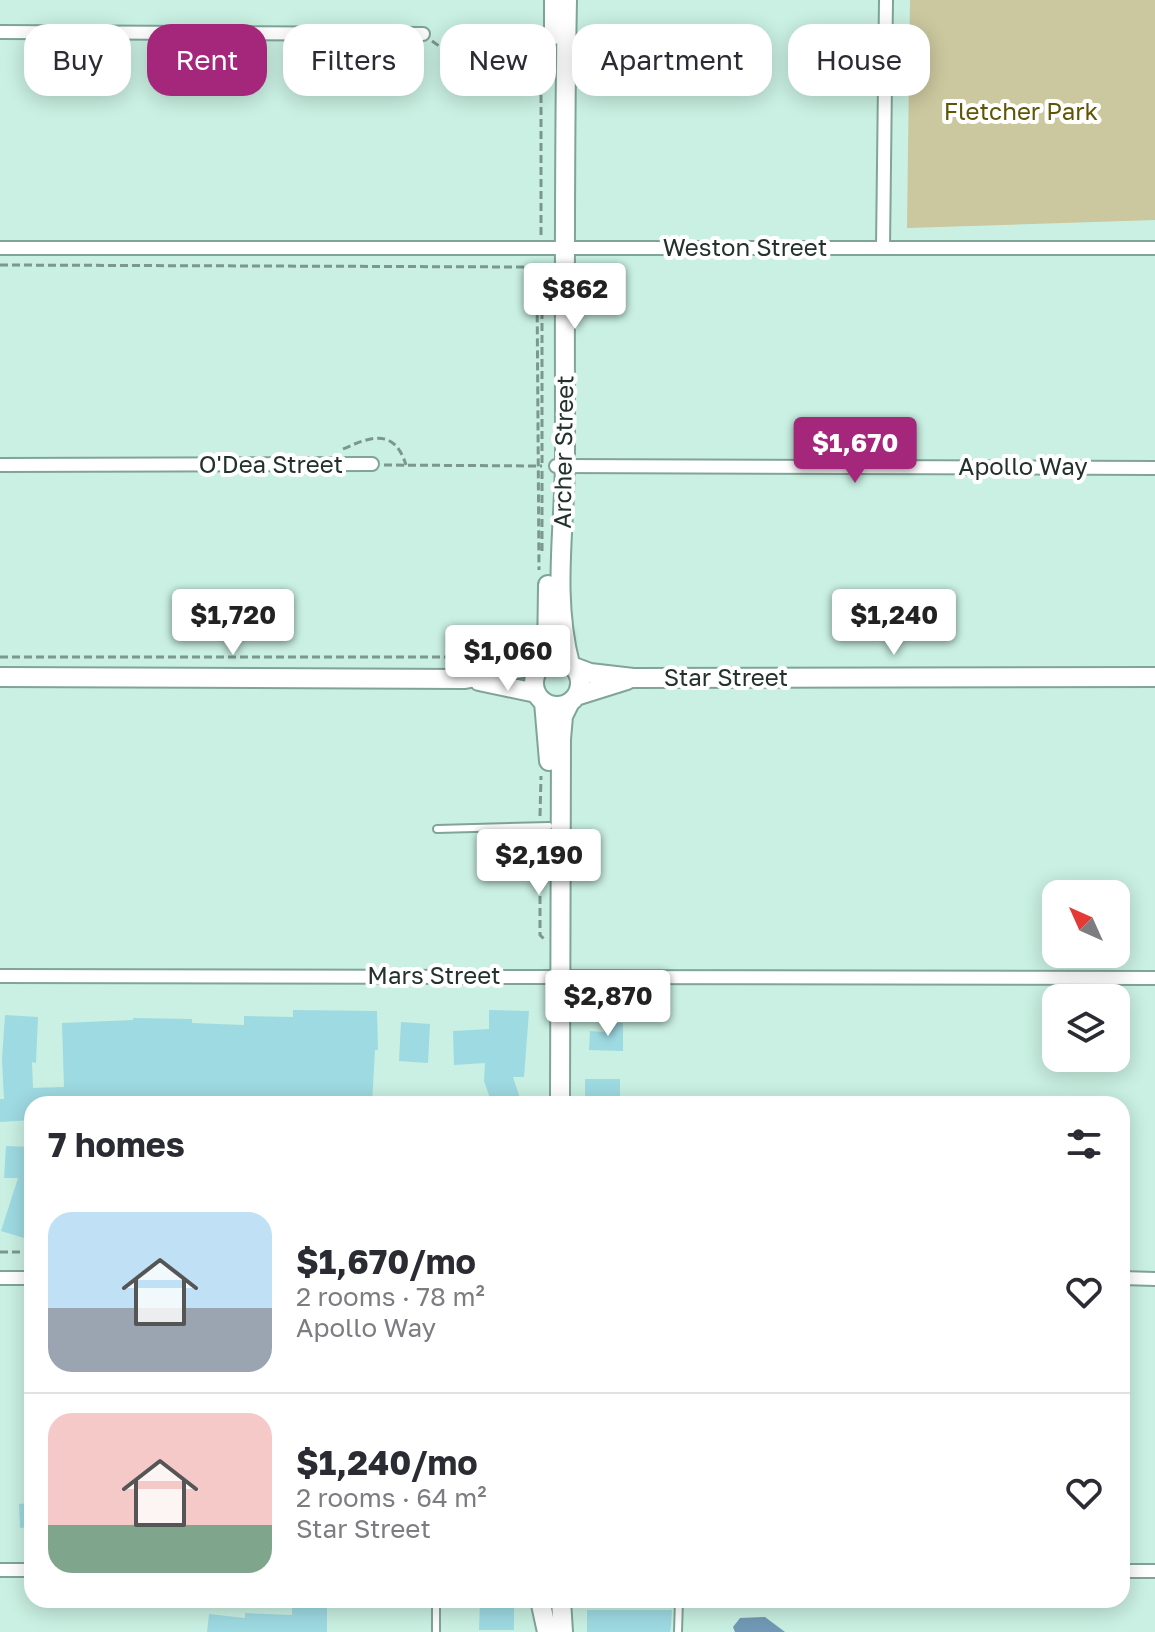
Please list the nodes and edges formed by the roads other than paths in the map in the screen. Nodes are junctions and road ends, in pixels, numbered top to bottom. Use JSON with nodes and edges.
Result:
{"nodes":[{"id":1,"x":554,"y":0,"type":"edge"},
{"id":2,"x":567,"y":0,"type":"edge"},
{"id":3,"x":886,"y":0,"type":"edge"},
{"id":4,"x":0,"y":32,"type":"edge"},
{"id":5,"x":283,"y":33,"type":"edge"},
{"id":6,"x":883,"y":247,"type":"junction"},
{"id":7,"x":0,"y":248,"type":"edge"},
{"id":8,"x":1155,"y":248,"type":"edge"},
{"id":9,"x":553,"y":250,"type":"junction"},
{"id":10,"x":372,"y":464,"type":"road end"},
{"id":11,"x":0,"y":465,"type":"edge"},
{"id":12,"x":550,"y":466,"type":"junction"},
{"id":13,"x":1155,"y":468,"type":"edge"},
{"id":14,"x":545,"y":663,"type":"junction"},
{"id":15,"x":572,"y":665,"type":"junction"},
{"id":16,"x":0,"y":677,"type":"edge"},
{"id":17,"x":1155,"y":677,"type":"edge"},
{"id":18,"x":633,"y":678,"type":"junction"},
{"id":19,"x":465,"y":679,"type":"junction"},
{"id":20,"x":540,"y":697,"type":"junction"},
{"id":21,"x":573,"y":699,"type":"junction"},
{"id":22,"x":549,"y":826,"type":"junction"},
{"id":23,"x":437,"y":829,"type":"dead end"},
{"id":24,"x":0,"y":976,"type":"edge"},
{"id":25,"x":554,"y":976,"type":"junction"},
{"id":26,"x":1155,"y":978,"type":"edge"},
{"id":27,"x":548,"y":1096,"type":"edge"},
{"id":28,"x":560,"y":1096,"type":"edge"},
{"id":29,"x":0,"y":1278,"type":"edge"},
{"id":30,"x":24,"y":1278,"type":"edge"},
{"id":31,"x":1130,"y":1278,"type":"edge"},
{"id":32,"x":1155,"y":1279,"type":"edge"},
{"id":33,"x":0,"y":1570,"type":"edge"},
{"id":34,"x":24,"y":1570,"type":"edge"},
{"id":35,"x":1130,"y":1571,"type":"edge"},
{"id":36,"x":1155,"y":1571,"type":"edge"},
{"id":37,"x":436,"y":1608,"type":"edge"},
{"id":38,"x":542,"y":1608,"type":"edge"},
{"id":39,"x":562,"y":1608,"type":"edge"},
{"id":40,"x":679,"y":1608,"type":"edge"},
{"id":41,"x":436,"y":1632,"type":"edge"},
{"id":42,"x":547,"y":1632,"type":"edge"},
{"id":43,"x":563,"y":1632,"type":"edge"},
{"id":44,"x":678,"y":1632,"type":"edge"}],
"edges":[{"from":1,"to":9,"type":"main road","name":"Archer Street"},
{"from":2,"to":9,"type":"main road","name":"Archer Street"},
{"from":3,"to":6,"type":"street"},
{"from":4,"to":5,"type":"street"},
{"from":6,"to":8,"type":"street","name":"Weston Street"},
{"from":6,"to":9,"type":"street","name":"Weston Street"},
{"from":7,"to":9,"type":"street","name":"Weston Street"},
{"from":9,"to":12,"type":"main road","name":"Archer Street"},
{"from":10,"to":11,"type":"street","name":"O'Dea Street"},
{"from":12,"to":13,"type":"street","name":"Apollo Way"},
{"from":12,"to":14,"type":"main road","name":"Archer Street"},
{"from":12,"to":15,"type":"main road","name":"Archer Street"},
{"from":14,"to":15,"type":"main road"},
{"from":14,"to":19,"type":"main road"},
{"from":14,"to":20,"type":"main road"},
{"from":15,"to":18,"type":"main road","name":"Star Street"},
{"from":15,"to":21,"type":"main road"},
{"from":16,"to":19,"type":"main road"},
{"from":17,"to":18,"type":"main road","name":"Star Street"},
{"from":18,"to":21,"type":"main road","name":"Star Street"},
{"from":19,"to":20,"type":"main road"},
{"from":20,"to":21,"type":"main road"},
{"from":20,"to":22,"type":"main road"},
{"from":21,"to":25,"type":"main road"},
{"from":22,"to":23,"type":"lane"},
{"from":22,"to":25,"type":"main road"},
{"from":24,"to":25,"type":"street","name":"Mars Street"},
{"from":25,"to":26,"type":"street","name":"Mars Street"},
{"from":25,"to":27,"type":"main road"},
{"from":25,"to":28,"type":"main road"},
{"from":29,"to":30,"type":"street"},
{"from":31,"to":32,"type":"street"},
{"from":33,"to":34,"type":"street"},
{"from":35,"to":36,"type":"street"},
{"from":37,"to":41,"type":"lane"},
{"from":38,"to":42,"type":"main road"},
{"from":39,"to":43,"type":"main road"},
{"from":40,"to":44,"type":"lane"}]}
